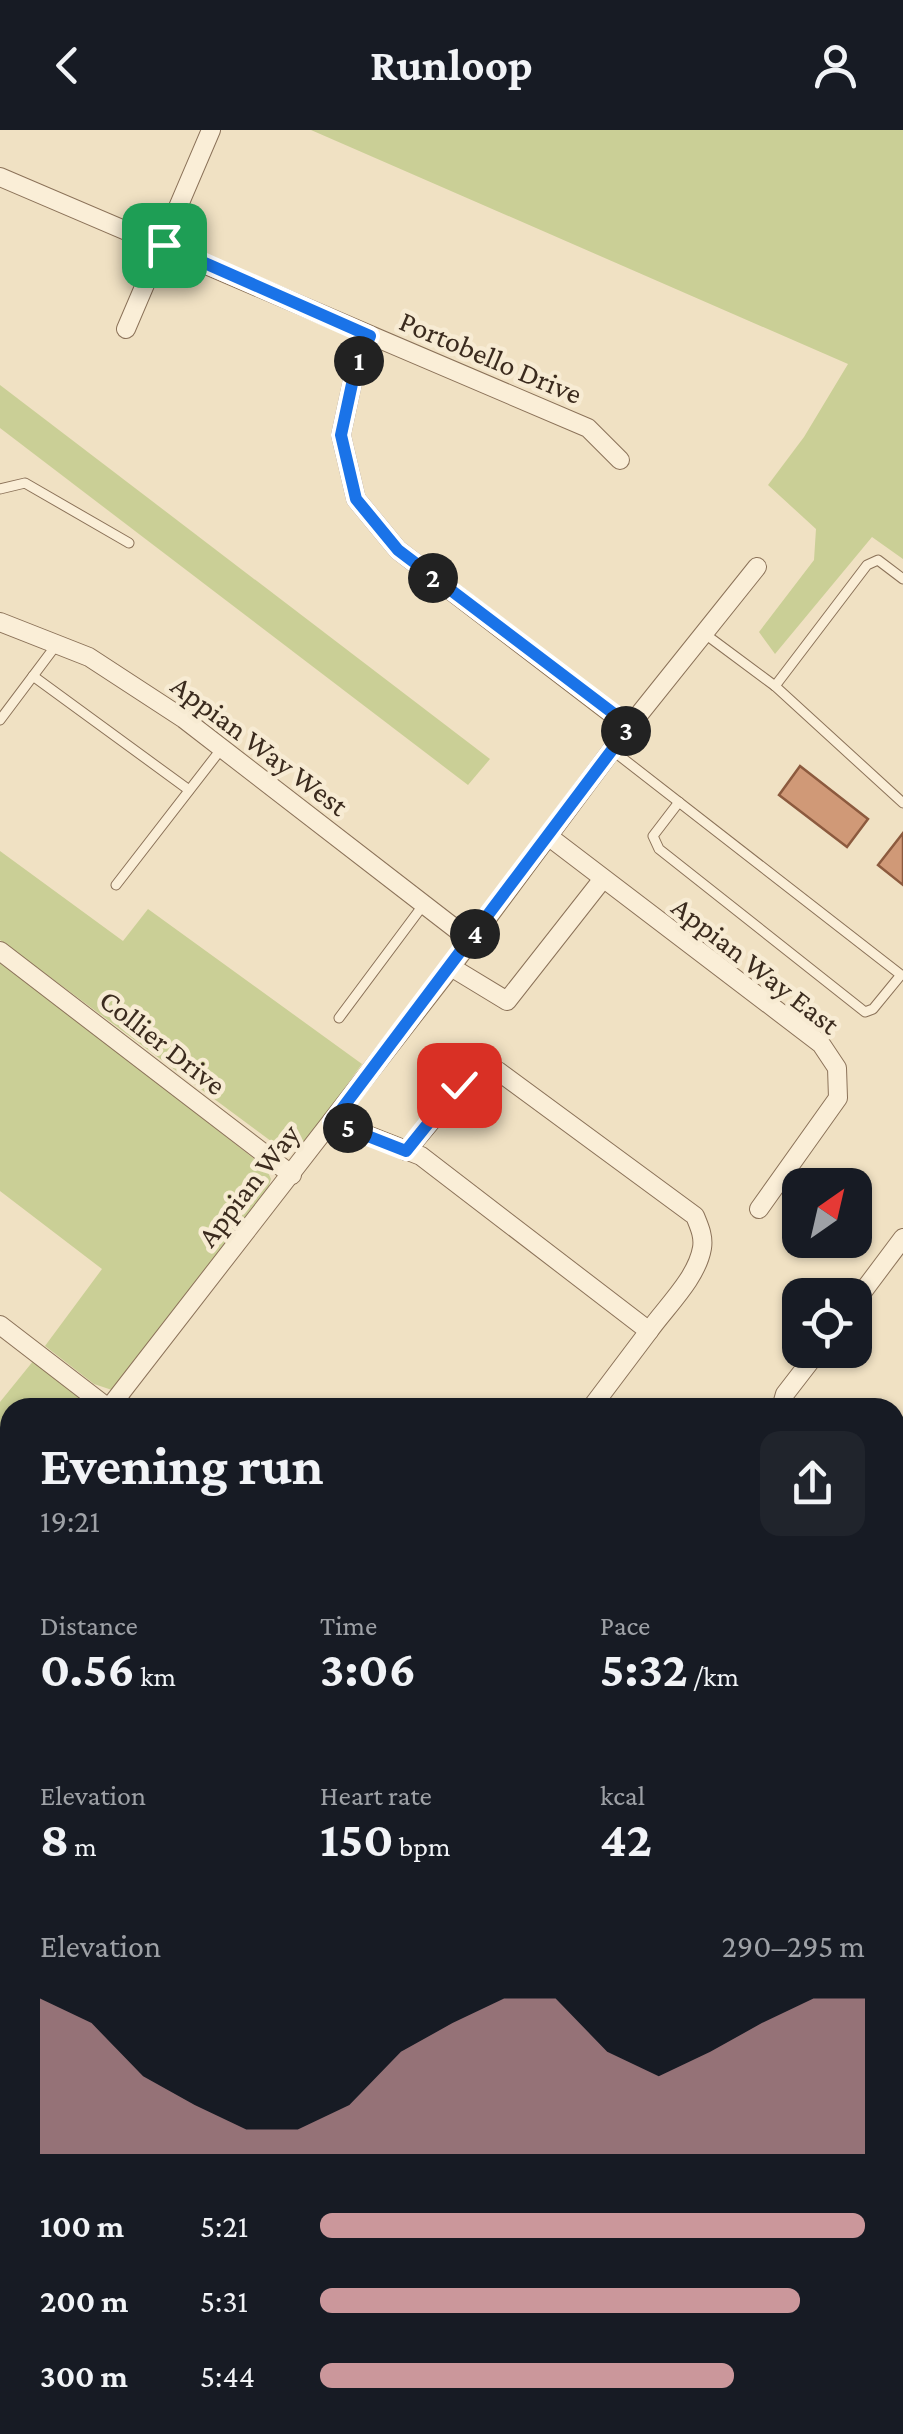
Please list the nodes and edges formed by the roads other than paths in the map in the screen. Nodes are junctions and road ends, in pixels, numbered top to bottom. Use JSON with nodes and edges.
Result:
{"nodes":[{"id":1,"x":211,"y":130,"type":"edge"},
{"id":2,"x":0,"y":177,"type":"edge"},
{"id":3,"x":164,"y":245,"type":"junction"},
{"id":4,"x":126,"y":329,"type":"dead end"},
{"id":5,"x":370,"y":336,"type":"junction"},
{"id":6,"x":620,"y":460,"type":"dead end"},
{"id":7,"x":0,"y":489,"type":"edge"},
{"id":8,"x":129,"y":543,"type":"dead end"},
{"id":9,"x":757,"y":567,"type":"dead end"},
{"id":10,"x":903,"y":579,"type":"edge"},
{"id":11,"x":0,"y":622,"type":"edge"},
{"id":12,"x":703,"y":632,"type":"junction"},
{"id":13,"x":57,"y":644,"type":"junction"},
{"id":14,"x":32,"y":676,"type":"junction"},
{"id":15,"x":775,"y":686,"type":"junction"},
{"id":16,"x":0,"y":720,"type":"edge"},
{"id":17,"x":630,"y":726,"type":"junction"},
{"id":18,"x":222,"y":748,"type":"junction"},
{"id":19,"x":612,"y":750,"type":"junction"},
{"id":20,"x":189,"y":790,"type":"junction"},
{"id":21,"x":902,"y":801,"type":"edge"},
{"id":22,"x":679,"y":802,"type":"junction"},
{"id":23,"x":548,"y":836,"type":"junction"},
{"id":24,"x":602,"y":880,"type":"junction"},
{"id":25,"x":116,"y":885,"type":"dead end"},
{"id":26,"x":424,"y":904,"type":"junction"},
{"id":27,"x":470,"y":940,"type":"junction"},
{"id":28,"x":0,"y":952,"type":"edge"},
{"id":29,"x":450,"y":968,"type":"junction"},
{"id":30,"x":901,"y":974,"type":"edge"},
{"id":31,"x":339,"y":1018,"type":"dead end"},
{"id":32,"x":332,"y":1122,"type":"junction"},
{"id":33,"x":406,"y":1151,"type":"junction"},
{"id":34,"x":292,"y":1175,"type":"junction"},
{"id":35,"x":759,"y":1209,"type":"dead end"},
{"id":36,"x":903,"y":1238,"type":"edge"},
{"id":37,"x":872,"y":1279,"type":"edge"},
{"id":38,"x":0,"y":1325,"type":"edge"},
{"id":39,"x":649,"y":1331,"type":"junction"},
{"id":40,"x":804,"y":1368,"type":"edge"},
{"id":41,"x":105,"y":1398,"type":"edge"},
{"id":42,"x":116,"y":1398,"type":"edge"},
{"id":43,"x":599,"y":1398,"type":"edge"},
{"id":44,"x":784,"y":1398,"type":"edge"}],
"edges":[{"from":1,"to":3,"type":"street"},
{"from":2,"to":3,"type":"street","name":"Portobello Drive"},
{"from":3,"to":4,"type":"street"},
{"from":3,"to":5,"type":"street","name":"Portobello Drive"},
{"from":5,"to":6,"type":"street","name":"Portobello Drive"},
{"from":5,"to":17,"type":"street"},
{"from":7,"to":8,"type":"lane"},
{"from":9,"to":12,"type":"street","name":"Appian Way"},
{"from":10,"to":15,"type":"lane"},
{"from":11,"to":13,"type":"street","name":"Appian Way West"},
{"from":12,"to":15,"type":"lane"},
{"from":12,"to":17,"type":"street","name":"Appian Way"},
{"from":13,"to":14,"type":"lane"},
{"from":13,"to":18,"type":"street","name":"Appian Way West"},
{"from":14,"to":16,"type":"lane"},
{"from":14,"to":20,"type":"lane"},
{"from":15,"to":21,"type":"lane"},
{"from":17,"to":19,"type":"street","name":"Appian Way"},
{"from":18,"to":20,"type":"lane"},
{"from":18,"to":26,"type":"street","name":"Appian Way West"},
{"from":19,"to":22,"type":"lane"},
{"from":19,"to":23,"type":"street","name":"Appian Way"},
{"from":20,"to":25,"type":"lane"},
{"from":22,"to":30,"type":"lane"},
{"from":22,"to":30,"type":"lane"},
{"from":23,"to":24,"type":"street","name":"Appian Way East"},
{"from":23,"to":27,"type":"street","name":"Appian Way"},
{"from":24,"to":29,"type":"street"},
{"from":24,"to":35,"type":"street","name":"Appian Way East"},
{"from":26,"to":27,"type":"street","name":"Appian Way West"},
{"from":26,"to":31,"type":"lane"},
{"from":27,"to":29,"type":"street","name":"Appian Way"},
{"from":28,"to":34,"type":"street","name":"Collier Drive"},
{"from":29,"to":32,"type":"street","name":"Appian Way"},
{"from":32,"to":33,"type":"street"},
{"from":32,"to":34,"type":"street","name":"Appian Way"},
{"from":33,"to":39,"type":"street"},
{"from":33,"to":39,"type":"street"},
{"from":34,"to":42,"type":"street","name":"Appian Way"},
{"from":36,"to":37,"type":"street"},
{"from":38,"to":41,"type":"street"},
{"from":39,"to":43,"type":"street"},
{"from":40,"to":44,"type":"street"}]}
